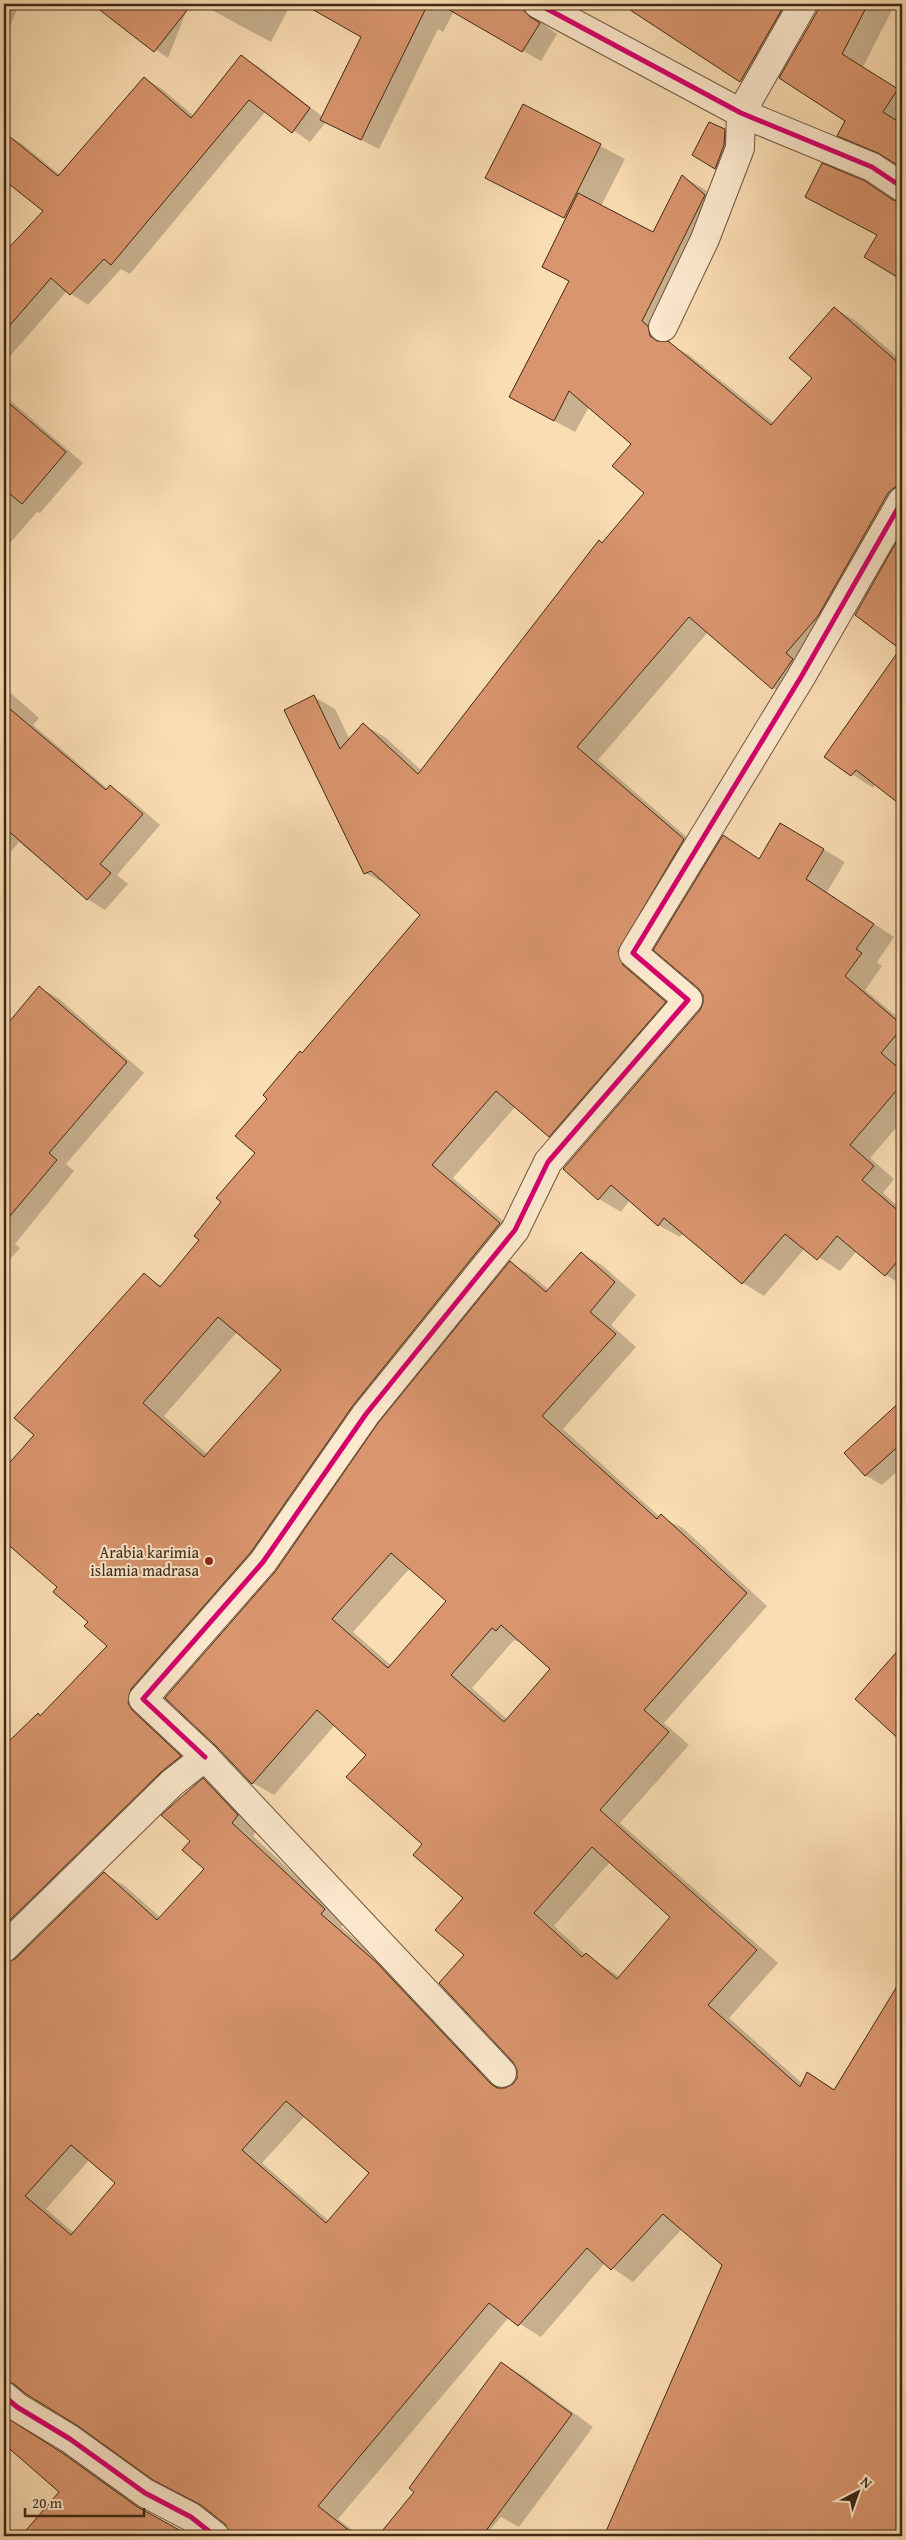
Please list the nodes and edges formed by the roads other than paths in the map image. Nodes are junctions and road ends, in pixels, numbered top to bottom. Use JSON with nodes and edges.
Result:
{"nodes":[{"id":1,"x":538,"y":4,"type":"edge"},
{"id":2,"x":802,"y":4,"type":"edge"},
{"id":3,"x":742,"y":113,"type":"junction"},
{"id":4,"x":902,"y":187,"type":"edge"},
{"id":5,"x":664,"y":327,"type":"dead end"},
{"id":6,"x":902,"y":502,"type":"edge"},
{"id":7,"x":206,"y":1757,"type":"junction"},
{"id":8,"x":4,"y":1948,"type":"edge"},
{"id":9,"x":502,"y":2073,"type":"dead end"},
{"id":10,"x":4,"y":2396,"type":"edge"},
{"id":11,"x":215,"y":2536,"type":"edge"}],
"edges":[{"from":1,"to":3,"type":"street"},
{"from":2,"to":3,"type":"street"},
{"from":3,"to":4,"type":"street"},
{"from":3,"to":5,"type":"street"},
{"from":6,"to":7,"type":"street"},
{"from":7,"to":8,"type":"street"},
{"from":7,"to":9,"type":"street"},
{"from":10,"to":11,"type":"street"}]}
